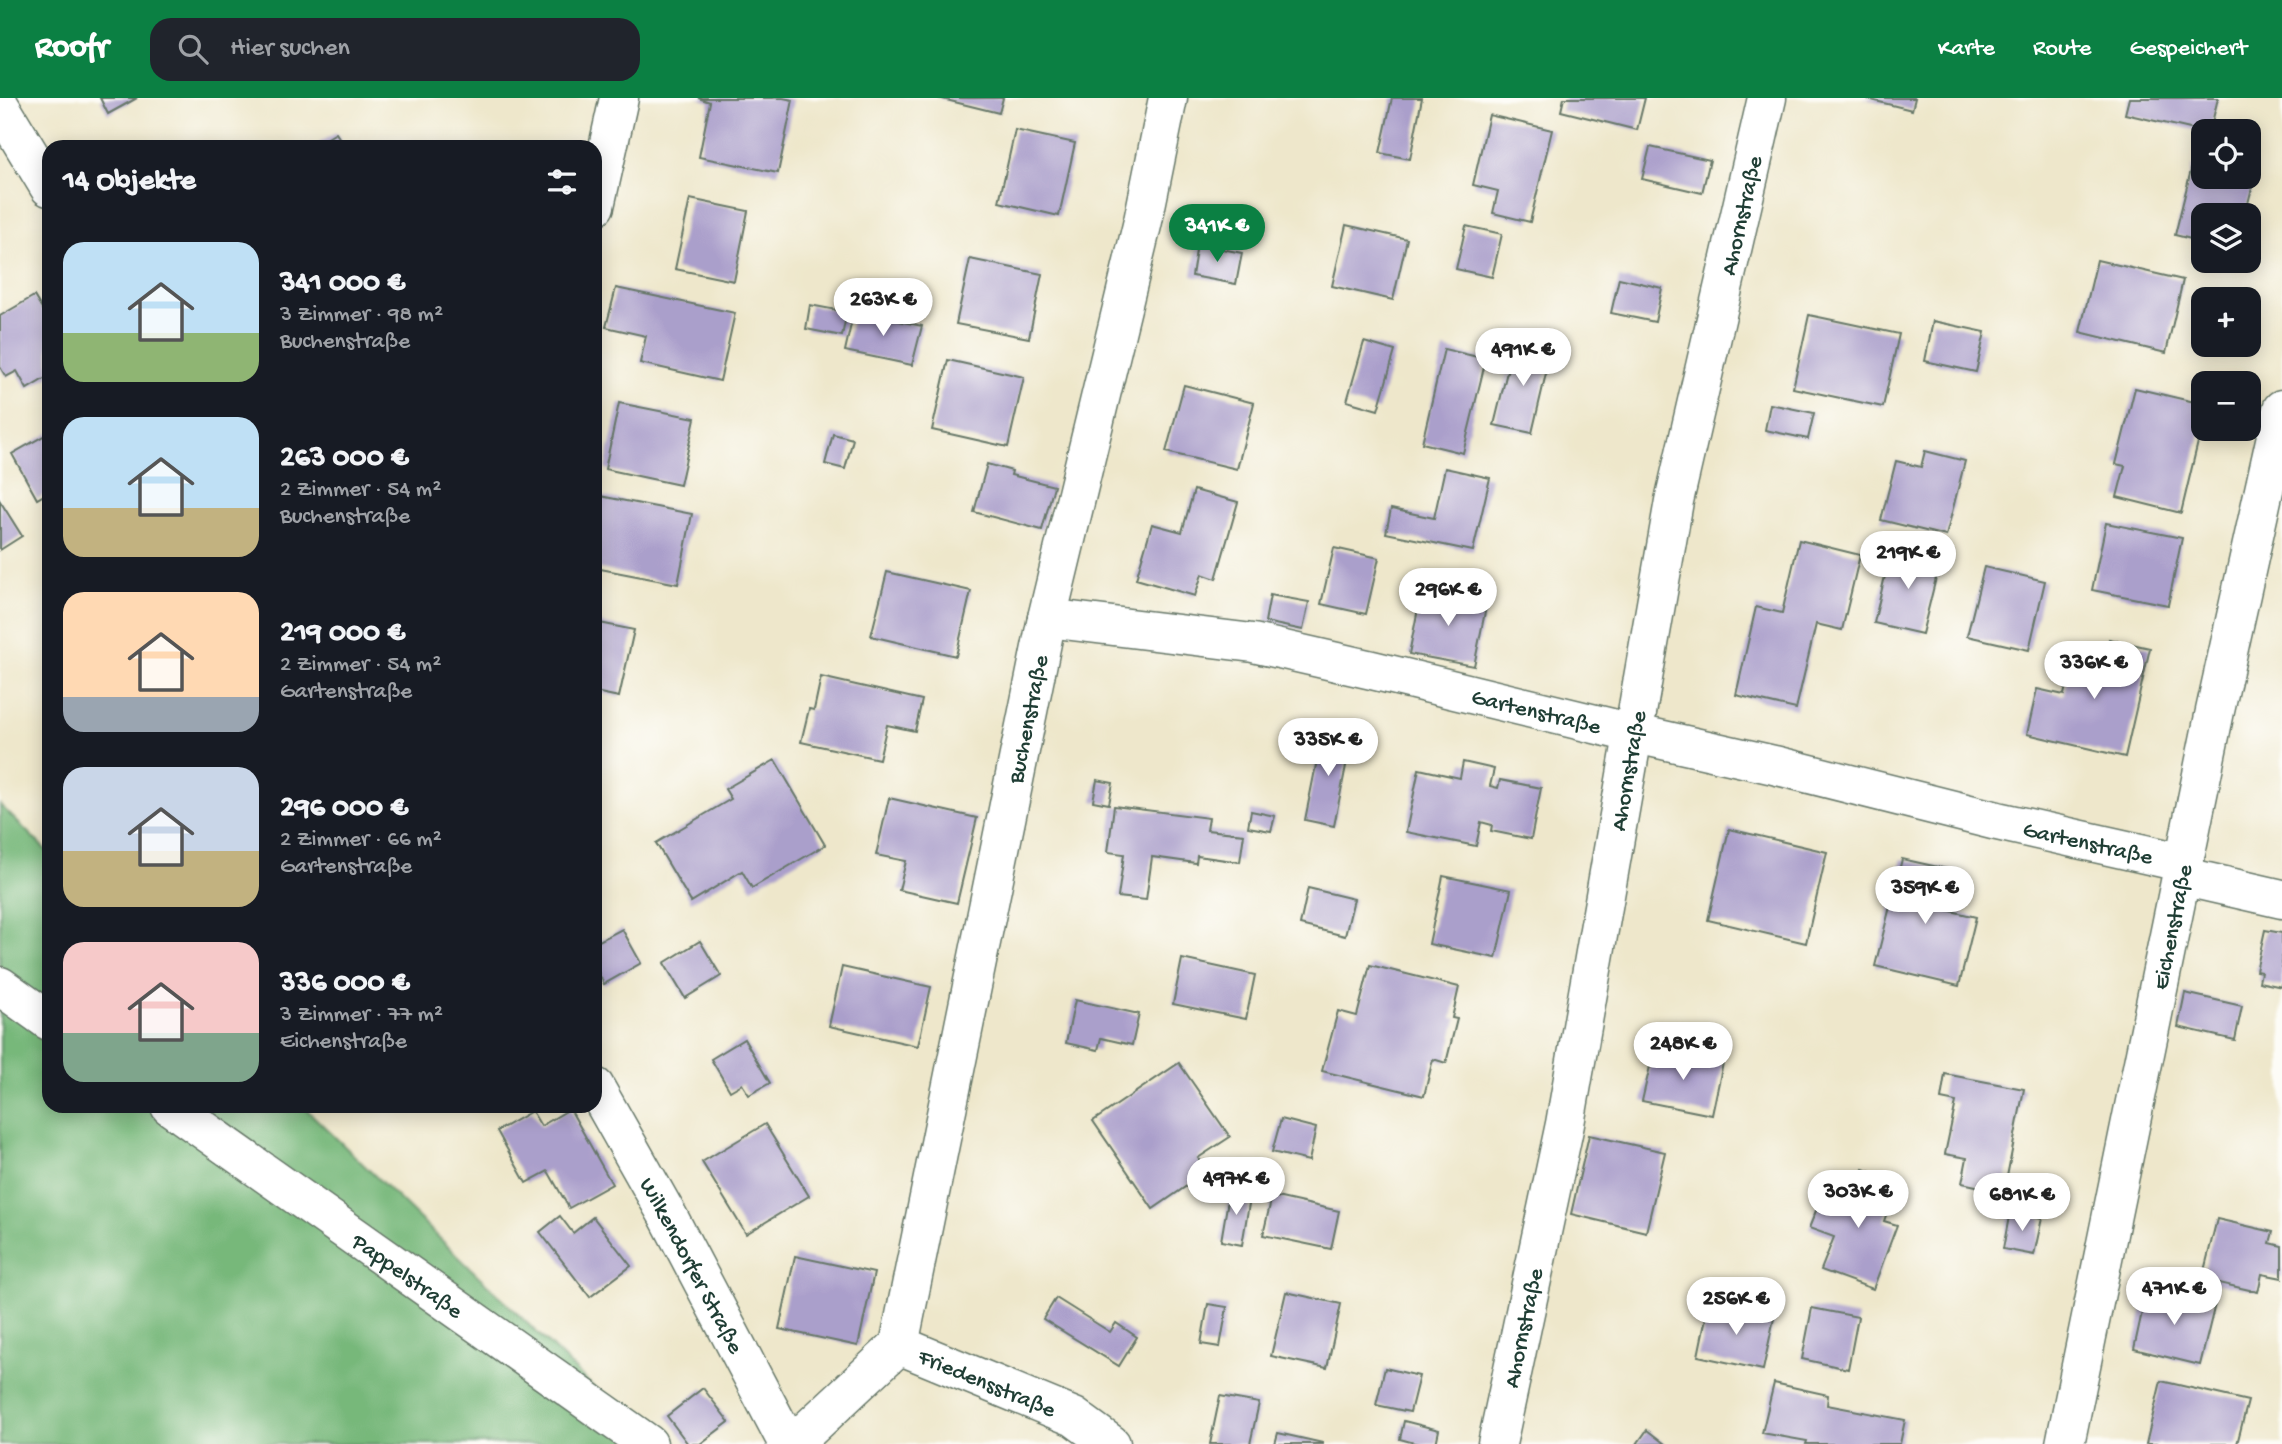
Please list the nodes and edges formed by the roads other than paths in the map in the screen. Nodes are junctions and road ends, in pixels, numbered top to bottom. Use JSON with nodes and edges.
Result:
{"nodes":[{"id":1,"x":619,"y":98,"type":"edge"},
{"id":2,"x":1168,"y":98,"type":"edge"},
{"id":3,"x":1767,"y":98,"type":"edge"},
{"id":4,"x":0,"y":106,"type":"edge"},
{"id":5,"x":602,"y":174,"type":"edge"},
{"id":6,"x":42,"y":175,"type":"edge"},
{"id":7,"x":2282,"y":409,"type":"edge"},
{"id":8,"x":1047,"y":618,"type":"junction"},
{"id":9,"x":1632,"y":733,"type":"junction"},
{"id":10,"x":2183,"y":870,"type":"junction"},
{"id":11,"x":2282,"y":899,"type":"edge"},
{"id":12,"x":0,"y":986,"type":"edge"},
{"id":13,"x":42,"y":1016,"type":"edge"},
{"id":14,"x":602,"y":1099,"type":"edge"},
{"id":15,"x":180,"y":1113,"type":"edge"},
{"id":16,"x":900,"y":1345,"type":"junction"},
{"id":17,"x":648,"y":1444,"type":"edge"},
{"id":18,"x":788,"y":1444,"type":"edge"},
{"id":19,"x":793,"y":1444,"type":"edge"},
{"id":20,"x":1111,"y":1444,"type":"edge"},
{"id":21,"x":1497,"y":1444,"type":"edge"},
{"id":22,"x":2065,"y":1444,"type":"edge"}],
"edges":[{"from":1,"to":5,"type":"street"},
{"from":2,"to":8,"type":"street","name":"Buchenstraße"},
{"from":3,"to":9,"type":"street","name":"Ahornstraße"},
{"from":4,"to":6,"type":"street"},
{"from":7,"to":10,"type":"street","name":"Eichenstraße"},
{"from":8,"to":9,"type":"street","name":"Gartenstraße"},
{"from":8,"to":16,"type":"street","name":"Buchenstraße"},
{"from":9,"to":10,"type":"street","name":"Gartenstraße"},
{"from":9,"to":21,"type":"street","name":"Ahornstraße"},
{"from":10,"to":11,"type":"street","name":"Gartenstraße"},
{"from":10,"to":22,"type":"street","name":"Eichenstraße"},
{"from":12,"to":13,"type":"street"},
{"from":14,"to":18,"type":"street","name":"Wilkendorfer Straße"},
{"from":15,"to":17,"type":"street","name":"Pappelstraße"},
{"from":16,"to":19,"type":"street"},
{"from":16,"to":20,"type":"street","name":"Friedensstraße"}]}
